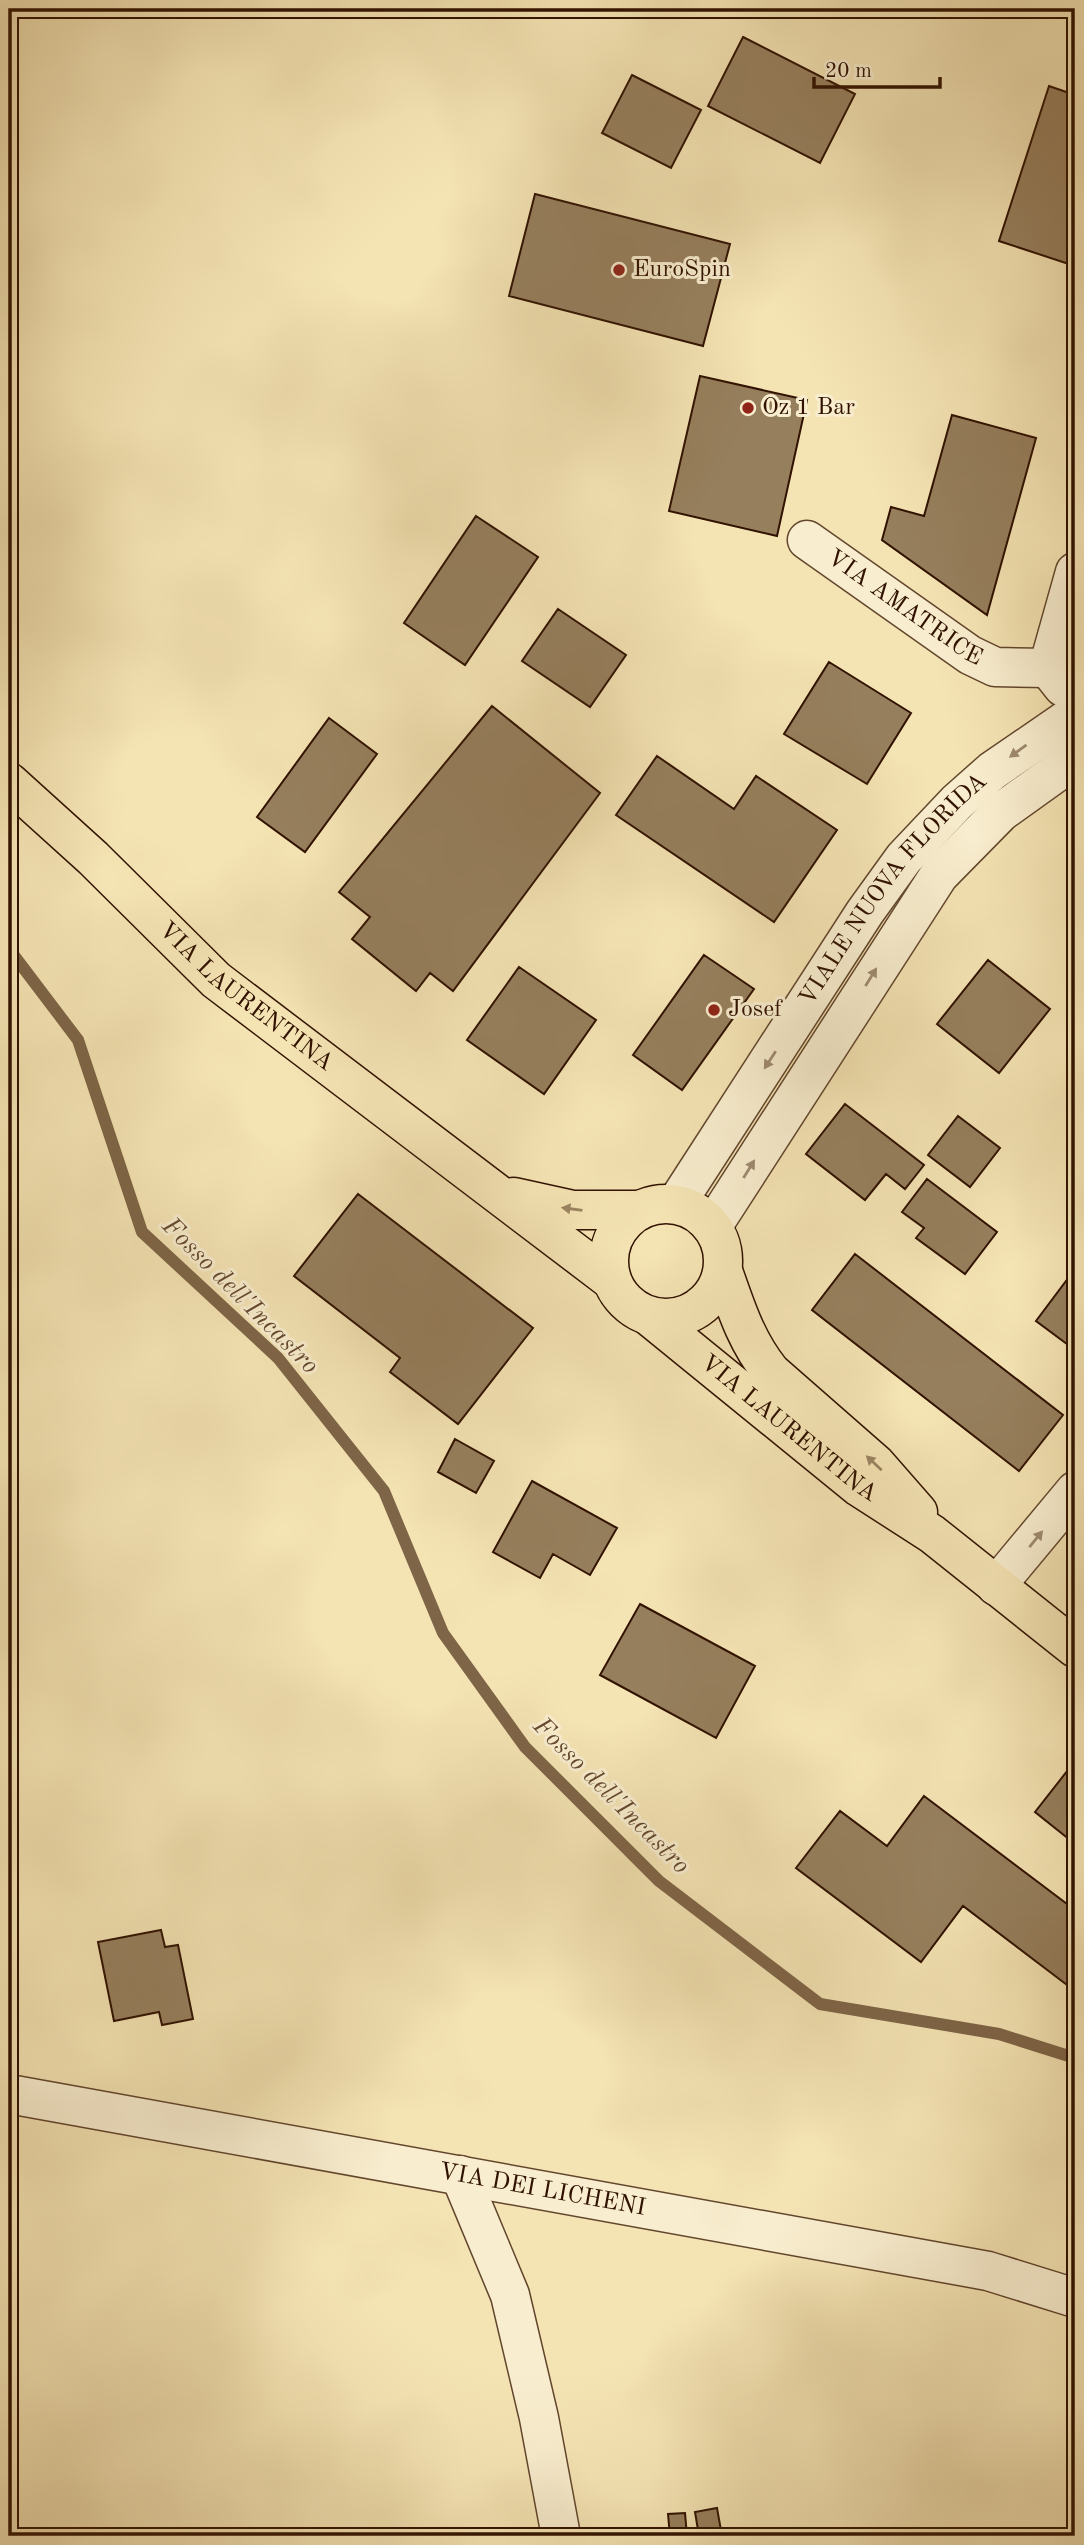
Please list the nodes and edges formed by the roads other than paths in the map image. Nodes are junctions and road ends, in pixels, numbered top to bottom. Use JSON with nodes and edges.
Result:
{"nodes":[{"id":1,"x":807,"y":540,"type":"dead end"},
{"id":2,"x":1075,"y":572,"type":"edge"},
{"id":3,"x":1048,"y":668,"type":"junction"},
{"id":4,"x":1075,"y":702,"type":"edge"},
{"id":5,"x":1075,"y":714,"type":"edge"},
{"id":6,"x":1075,"y":759,"type":"edge"},
{"id":7,"x":9,"y":782,"type":"edge"},
{"id":8,"x":498,"y":1192,"type":"junction"},
{"id":9,"x":658,"y":1207,"type":"junction"},
{"id":10,"x":712,"y":1227,"type":"junction"},
{"id":11,"x":723,"y":1271,"type":"junction"},
{"id":12,"x":611,"y":1280,"type":"junction"},
{"id":13,"x":650,"y":1317,"type":"junction"},
{"id":14,"x":1075,"y":1491,"type":"edge"},
{"id":15,"x":932,"y":1534,"type":"junction"},
{"id":16,"x":996,"y":1586,"type":"junction"},
{"id":17,"x":1075,"y":1647,"type":"edge"},
{"id":18,"x":9,"y":2094,"type":"edge"},
{"id":19,"x":460,"y":2175,"type":"junction"},
{"id":20,"x":1075,"y":2298,"type":"edge"},
{"id":21,"x":561,"y":2536,"type":"edge"}],
"edges":[{"from":1,"to":3,"type":"street","name":"VIA AMATRICE"},
{"from":2,"to":3,"type":"street"},
{"from":3,"to":4,"type":"street"},
{"from":5,"to":9,"type":"street","name":"VIALE NUOVA FLORIDA","one_way":true},
{"from":10,"to":6,"type":"street","name":"VIALE NUOVA FLORIDA","one_way":true},
{"from":7,"to":8,"type":"main road","name":"VIA LAURENTINA"},
{"from":9,"to":8,"type":"main road","name":"VIA LAURENTINA","one_way":true},
{"from":8,"to":12,"type":"main road","name":"VIA LAURENTINA"},
{"from":9,"to":10,"type":"main road"},
{"from":9,"to":12,"type":"main road"},
{"from":10,"to":11,"type":"main road"},
{"from":11,"to":13,"type":"main road"},
{"from":15,"to":11,"type":"main road","name":"VIA LAURENTINA","one_way":true},
{"from":12,"to":13,"type":"main road"},
{"from":13,"to":15,"type":"main road","name":"VIA LAURENTINA"},
{"from":16,"to":14,"type":"street","one_way":true},
{"from":15,"to":16,"type":"main road","name":"VIA LAURENTINA"},
{"from":16,"to":17,"type":"main road","name":"VIA LAURENTINA"},
{"from":18,"to":19,"type":"street","name":"VIA DEI LICHENI"},
{"from":19,"to":20,"type":"street","name":"VIA DEI LICHENI"},
{"from":19,"to":21,"type":"street"}]}
